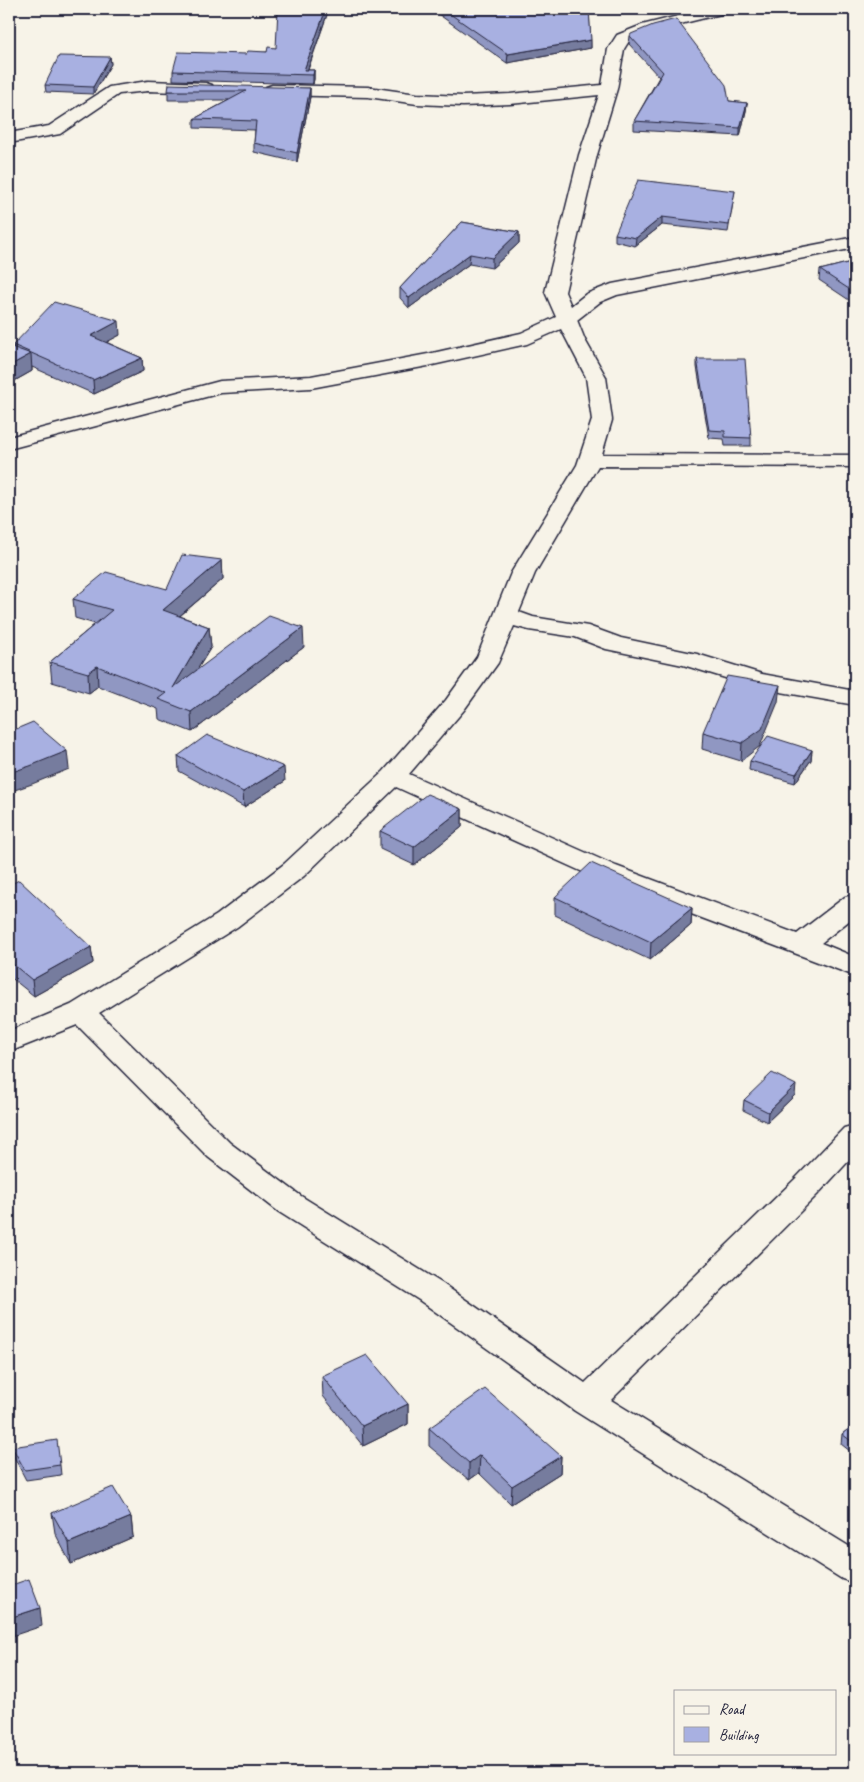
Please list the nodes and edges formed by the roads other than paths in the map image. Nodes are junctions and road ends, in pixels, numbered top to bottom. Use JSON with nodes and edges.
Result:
{"nodes":[{"id":1,"x":724,"y":9,"type":"edge"},
{"id":2,"x":225,"y":88,"type":"edge"},
{"id":3,"x":254,"y":89,"type":"edge"},
{"id":4,"x":609,"y":89,"type":"junction"},
{"id":5,"x":9,"y":138,"type":"edge"},
{"id":6,"x":855,"y":243,"type":"edge"},
{"id":7,"x":566,"y":319,"type":"junction"},
{"id":8,"x":9,"y":431,"type":"edge"},
{"id":9,"x":35,"y":435,"type":"junction"},
{"id":10,"x":9,"y":443,"type":"edge"},
{"id":11,"x":589,"y":460,"type":"junction"},
{"id":12,"x":855,"y":461,"type":"edge"},
{"id":13,"x":506,"y":615,"type":"junction"},
{"id":14,"x":855,"y":698,"type":"edge"},
{"id":15,"x":393,"y":776,"type":"junction"},
{"id":16,"x":855,"y":903,"type":"edge"},
{"id":17,"x":801,"y":945,"type":"junction"},
{"id":18,"x":855,"y":967,"type":"edge"},
{"id":19,"x":81,"y":1012,"type":"junction"},
{"id":20,"x":9,"y":1042,"type":"edge"},
{"id":21,"x":855,"y":1136,"type":"edge"},
{"id":22,"x":587,"y":1402,"type":"junction"},
{"id":23,"x":855,"y":1568,"type":"edge"}],
"edges":[{"from":1,"to":4,"type":"street"},
{"from":2,"to":5,"type":"street"},
{"from":3,"to":4,"type":"street"},
{"from":4,"to":7,"type":"street"},
{"from":6,"to":7,"type":"street"},
{"from":7,"to":9,"type":"street"},
{"from":7,"to":11,"type":"street"},
{"from":8,"to":9,"type":"street"},
{"from":9,"to":10,"type":"street"},
{"from":11,"to":12,"type":"street"},
{"from":11,"to":13,"type":"street"},
{"from":13,"to":14,"type":"street"},
{"from":13,"to":15,"type":"street"},
{"from":15,"to":17,"type":"street"},
{"from":15,"to":19,"type":"street"},
{"from":16,"to":17,"type":"street"},
{"from":17,"to":18,"type":"street"},
{"from":19,"to":20,"type":"street"},
{"from":19,"to":22,"type":"street"},
{"from":21,"to":22,"type":"street"},
{"from":22,"to":23,"type":"street"}]}
